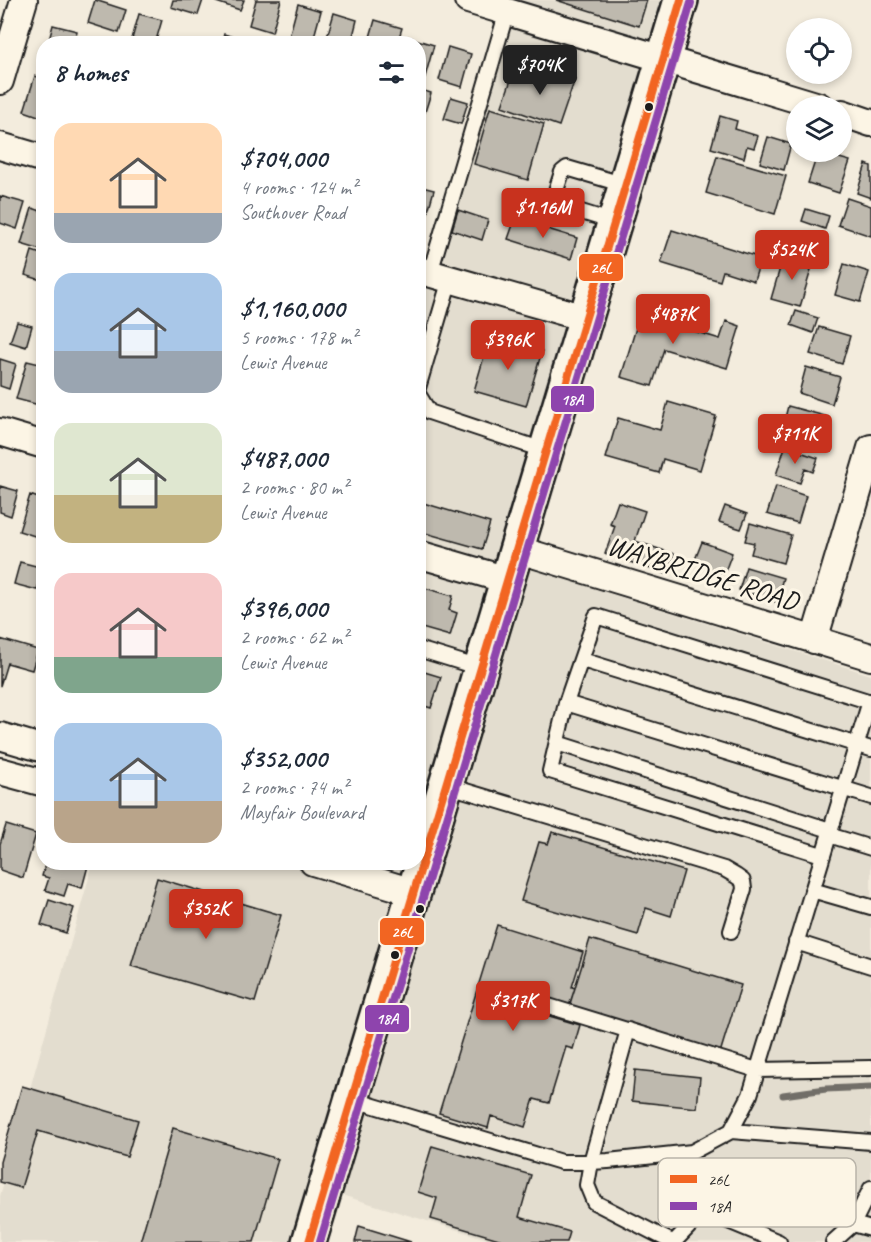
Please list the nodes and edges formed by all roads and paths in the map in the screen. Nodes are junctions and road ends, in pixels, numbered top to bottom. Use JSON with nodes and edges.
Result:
{"nodes":[{"id":1,"x":24,"y":0,"type":"edge"},
{"id":2,"x":468,"y":0,"type":"edge"},
{"id":3,"x":681,"y":0,"type":"edge"},
{"id":4,"x":507,"y":11,"type":"junction"},
{"id":5,"x":663,"y":58,"type":"junction"},
{"id":6,"x":0,"y":81,"type":"edge"},
{"id":7,"x":786,"y":96,"type":"edge"},
{"id":8,"x":852,"y":116,"type":"edge"},
{"id":9,"x":871,"y":123,"type":"edge"},
{"id":10,"x":0,"y":146,"type":"edge"},
{"id":11,"x":36,"y":157,"type":"edge"},
{"id":12,"x":625,"y":185,"type":"junction"},
{"id":13,"x":614,"y":222,"type":"junction"},
{"id":14,"x":433,"y":274,"type":"edge"},
{"id":15,"x":585,"y":318,"type":"junction"},
{"id":16,"x":426,"y":327,"type":"edge"},
{"id":17,"x":426,"y":407,"type":"edge"},
{"id":18,"x":0,"y":432,"type":"edge"},
{"id":19,"x":36,"y":443,"type":"edge"},
{"id":20,"x":871,"y":448,"type":"edge"},
{"id":21,"x":546,"y":451,"type":"junction"},
{"id":22,"x":516,"y":549,"type":"junction"},
{"id":23,"x":426,"y":556,"type":"edge"},
{"id":24,"x":507,"y":580,"type":"junction"},
{"id":25,"x":814,"y":639,"type":"junction"},
{"id":26,"x":426,"y":651,"type":"edge"},
{"id":27,"x":871,"y":657,"type":"edge"},
{"id":28,"x":582,"y":660,"type":"junction"},
{"id":29,"x":480,"y":668,"type":"junction"},
{"id":30,"x":870,"y":701,"type":"edge"},
{"id":31,"x":566,"y":703,"type":"junction"},
{"id":32,"x":0,"y":736,"type":"edge"},
{"id":33,"x":557,"y":743,"type":"junction"},
{"id":34,"x":856,"y":744,"type":"junction"},
{"id":35,"x":36,"y":746,"type":"edge"},
{"id":36,"x":871,"y":749,"type":"edge"},
{"id":37,"x":0,"y":771,"type":"edge"},
{"id":38,"x":36,"y":781,"type":"edge"},
{"id":39,"x":446,"y":784,"type":"junction"},
{"id":40,"x":843,"y":788,"type":"junction"},
{"id":41,"x":871,"y":797,"type":"edge"},
{"id":42,"x":829,"y":832,"type":"junction"},
{"id":43,"x":426,"y":838,"type":"edge"},
{"id":44,"x":871,"y":848,"type":"edge"},
{"id":45,"x":822,"y":855,"type":"junction"},
{"id":46,"x":340,"y":870,"type":"edge"},
{"id":47,"x":418,"y":870,"type":"edge"},
{"id":48,"x":812,"y":890,"type":"junction"},
{"id":49,"x":413,"y":892,"type":"junction"},
{"id":50,"x":871,"y":907,"type":"edge"},
{"id":51,"x":731,"y":931,"type":"dead end"},
{"id":52,"x":796,"y":942,"type":"junction"},
{"id":53,"x":871,"y":966,"type":"edge"},
{"id":54,"x":542,"y":1004,"type":"dead end"},
{"id":55,"x":628,"y":1030,"type":"junction"},
{"id":56,"x":871,"y":1068,"type":"edge"},
{"id":57,"x":757,"y":1070,"type":"junction"},
{"id":58,"x":351,"y":1099,"type":"junction"},
{"id":59,"x":730,"y":1131,"type":"junction"},
{"id":60,"x":871,"y":1142,"type":"edge"},
{"id":61,"x":591,"y":1162,"type":"junction"},
{"id":62,"x":871,"y":1188,"type":"edge"},
{"id":63,"x":856,"y":1218,"type":"edge"},
{"id":64,"x":856,"y":1225,"type":"edge"},
{"id":65,"x":688,"y":1227,"type":"edge"},
{"id":66,"x":743,"y":1227,"type":"edge"},
{"id":67,"x":850,"y":1227,"type":"edge"},
{"id":68,"x":871,"y":1229,"type":"edge"},
{"id":69,"x":309,"y":1242,"type":"edge"},
{"id":70,"x":673,"y":1242,"type":"edge"},
{"id":71,"x":779,"y":1242,"type":"edge"},
{"id":72,"x":833,"y":1242,"type":"edge"}],
"edges":[{"from":1,"to":6,"type":"street"},
{"from":2,"to":4,"type":"street"},
{"from":3,"to":5,"type":"main road"},
{"from":4,"to":5,"type":"street"},
{"from":4,"to":14,"type":"lane"},
{"from":5,"to":7,"type":"street"},
{"from":5,"to":12,"type":"main road"},
{"from":8,"to":9,"type":"street"},
{"from":10,"to":11,"type":"street"},
{"from":12,"to":13,"type":"main road"},
{"from":12,"to":13,"type":"lane"},
{"from":13,"to":15,"type":"main road"},
{"from":14,"to":15,"type":"street"},
{"from":14,"to":16,"type":"lane"},
{"from":15,"to":21,"type":"main road"},
{"from":17,"to":21,"type":"lane"},
{"from":18,"to":19,"type":"street"},
{"from":20,"to":25,"type":"street"},
{"from":21,"to":22,"type":"main road"},
{"from":22,"to":24,"type":"main road"},
{"from":22,"to":25,"type":"street","name":"WAYBRIDGE ROAD"},
{"from":23,"to":24,"type":"street"},
{"from":24,"to":29,"type":"main road"},
{"from":25,"to":27,"type":"street","name":"WAYBRIDGE ROAD"},
{"from":26,"to":29,"type":"lane"},
{"from":28,"to":30,"type":"lane"},
{"from":28,"to":31,"type":"lane"},
{"from":28,"to":34,"type":"lane"},
{"from":29,"to":39,"type":"main road"},
{"from":30,"to":34,"type":"lane"},
{"from":31,"to":33,"type":"lane"},
{"from":31,"to":40,"type":"lane"},
{"from":32,"to":35,"type":"street"},
{"from":33,"to":42,"type":"lane"},
{"from":33,"to":45,"type":"lane"},
{"from":34,"to":36,"type":"lane"},
{"from":34,"to":40,"type":"lane"},
{"from":37,"to":38,"type":"street"},
{"from":39,"to":43,"type":"main road"},
{"from":39,"to":51,"type":"lane"},
{"from":40,"to":41,"type":"lane"},
{"from":40,"to":42,"type":"lane"},
{"from":42,"to":44,"type":"lane"},
{"from":42,"to":45,"type":"lane"},
{"from":45,"to":48,"type":"lane"},
{"from":46,"to":49,"type":"street"},
{"from":47,"to":49,"type":"main road"},
{"from":48,"to":50,"type":"lane"},
{"from":48,"to":52,"type":"lane"},
{"from":49,"to":58,"type":"main road"},
{"from":52,"to":53,"type":"lane"},
{"from":52,"to":57,"type":"lane"},
{"from":54,"to":55,"type":"lane"},
{"from":55,"to":57,"type":"lane"},
{"from":55,"to":61,"type":"lane"},
{"from":56,"to":57,"type":"lane"},
{"from":57,"to":59,"type":"lane"},
{"from":58,"to":61,"type":"lane"},
{"from":58,"to":69,"type":"main road"},
{"from":59,"to":60,"type":"lane"},
{"from":59,"to":61,"type":"lane"},
{"from":61,"to":70,"type":"lane"},
{"from":62,"to":63,"type":"lane"},
{"from":64,"to":68,"type":"lane"},
{"from":65,"to":70,"type":"lane"},
{"from":66,"to":71,"type":"lane"},
{"from":67,"to":72,"type":"lane"}]}
